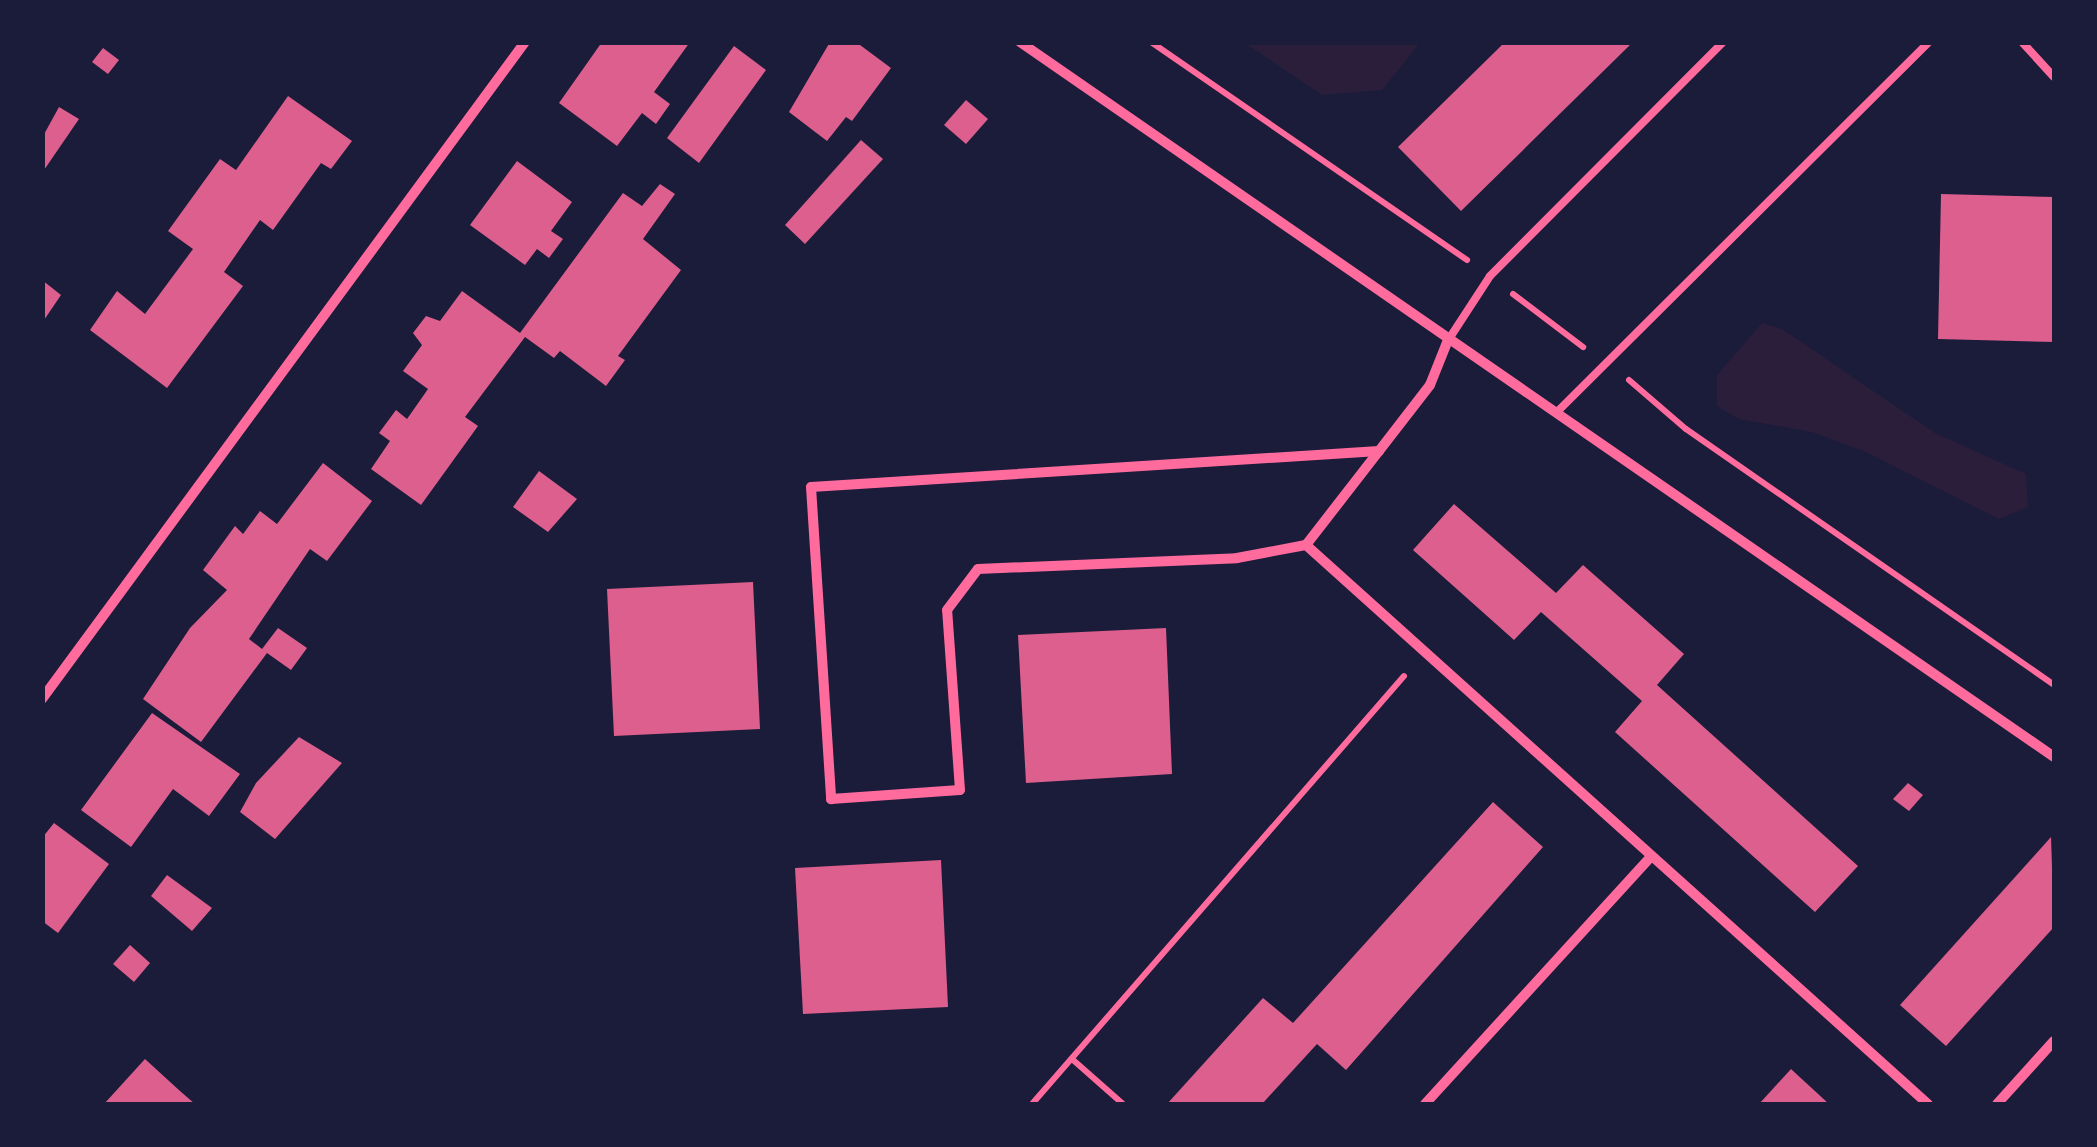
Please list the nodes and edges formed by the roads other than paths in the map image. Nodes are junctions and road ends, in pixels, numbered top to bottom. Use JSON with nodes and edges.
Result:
{"nodes":[{"id":1,"x":524,"y":42,"type":"edge"},
{"id":2,"x":1020,"y":42,"type":"edge"},
{"id":3,"x":1723,"y":42,"type":"edge"},
{"id":4,"x":1928,"y":42,"type":"edge"},
{"id":5,"x":2022,"y":42,"type":"edge"},
{"id":6,"x":2054,"y":76,"type":"edge"},
{"id":7,"x":1448,"y":340,"type":"junction"},
{"id":8,"x":1557,"y":412,"type":"junction"},
{"id":9,"x":1379,"y":451,"type":"junction"},
{"id":10,"x":1306,"y":545,"type":"junction"},
{"id":11,"x":42,"y":699,"type":"edge"},
{"id":12,"x":2054,"y":756,"type":"edge"},
{"id":13,"x":1649,"y":859,"type":"junction"},
{"id":14,"x":2054,"y":1041,"type":"edge"},
{"id":15,"x":1425,"y":1104,"type":"edge"},
{"id":16,"x":1928,"y":1104,"type":"edge"},
{"id":17,"x":1997,"y":1104,"type":"edge"}],
"edges":[{"from":1,"to":11,"type":"street"},
{"from":2,"to":7,"type":"street"},
{"from":3,"to":7,"type":"lane"},
{"from":4,"to":8,"type":"lane"},
{"from":5,"to":6,"type":"lane"},
{"from":7,"to":8,"type":"street"},
{"from":7,"to":9,"type":"street"},
{"from":8,"to":12,"type":"street"},
{"from":9,"to":10,"type":"street"},
{"from":9,"to":10,"type":"street"},
{"from":10,"to":13,"type":"street"},
{"from":13,"to":15,"type":"street"},
{"from":13,"to":16,"type":"street"},
{"from":14,"to":17,"type":"street"}]}
